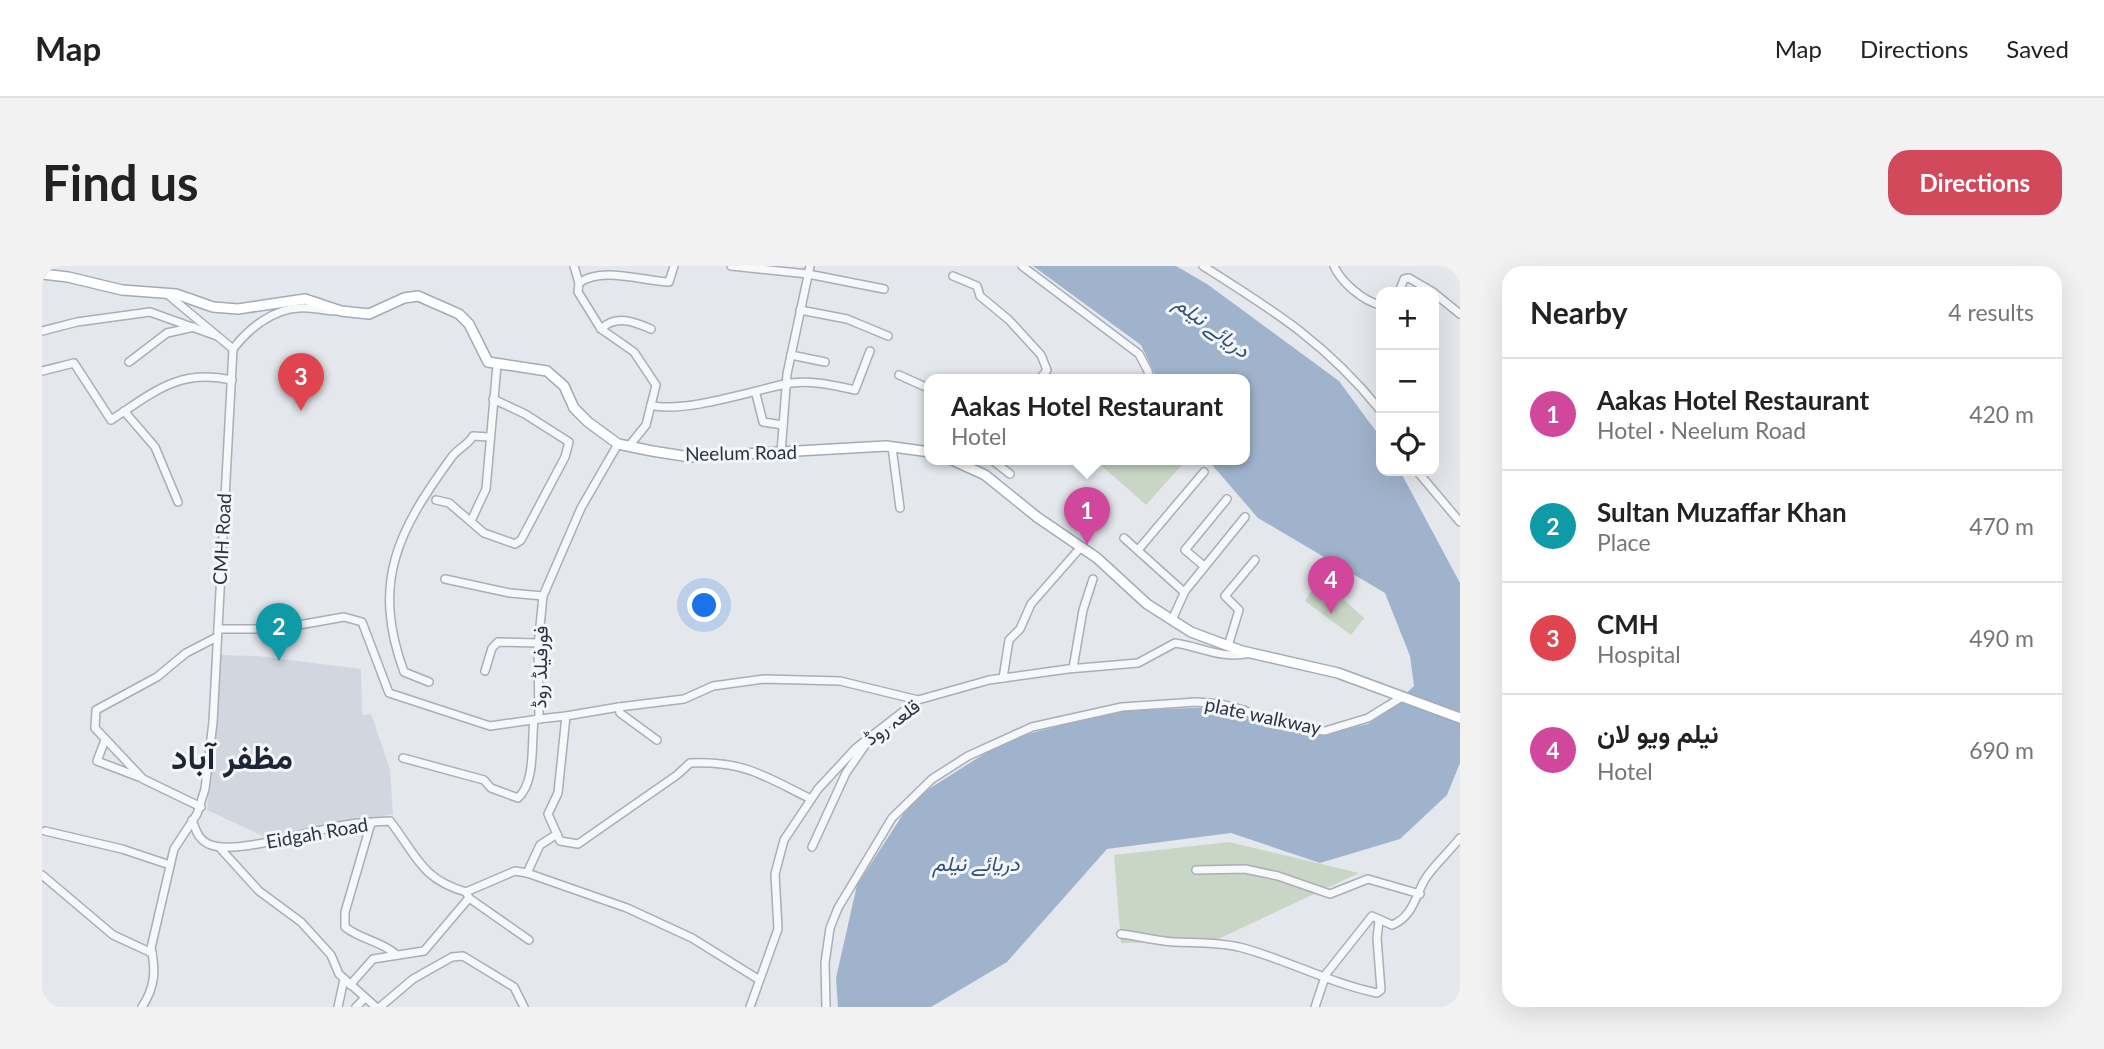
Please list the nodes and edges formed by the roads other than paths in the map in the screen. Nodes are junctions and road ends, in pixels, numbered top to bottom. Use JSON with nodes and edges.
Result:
{"nodes":[{"id":1,"x":574,"y":266,"type":"edge"},
{"id":2,"x":674,"y":266,"type":"edge"},
{"id":3,"x":731,"y":266,"type":"edge"},
{"id":4,"x":1022,"y":266,"type":"edge"},
{"id":5,"x":1203,"y":266,"type":"edge"},
{"id":6,"x":1334,"y":266,"type":"edge"},
{"id":7,"x":809,"y":270,"type":"edge"},
{"id":8,"x":42,"y":274,"type":"edge"},
{"id":9,"x":953,"y":276,"type":"dead end"},
{"id":10,"x":579,"y":284,"type":"junction"},
{"id":11,"x":1401,"y":287,"type":"edge"},
{"id":12,"x":1425,"y":287,"type":"edge"},
{"id":13,"x":884,"y":289,"type":"dead end"},
{"id":14,"x":167,"y":294,"type":"junction"},
{"id":15,"x":1439,"y":296,"type":"edge"},
{"id":16,"x":1376,"y":304,"type":"edge"},
{"id":17,"x":800,"y":310,"type":"junction"},
{"id":18,"x":341,"y":311,"type":"junction"},
{"id":19,"x":1460,"y":314,"type":"edge"},
{"id":20,"x":194,"y":327,"type":"junction"},
{"id":21,"x":601,"y":329,"type":"junction"},
{"id":22,"x":651,"y":329,"type":"dead end"},
{"id":23,"x":42,"y":331,"type":"edge"},
{"id":24,"x":217,"y":336,"type":"junction"},
{"id":25,"x":888,"y":336,"type":"dead end"},
{"id":26,"x":233,"y":349,"type":"junction"},
{"id":27,"x":870,"y":351,"type":"dead end"},
{"id":28,"x":791,"y":355,"type":"junction"},
{"id":29,"x":129,"y":362,"type":"dead end"},
{"id":30,"x":825,"y":362,"type":"dead end"},
{"id":31,"x":498,"y":365,"type":"junction"},
{"id":32,"x":42,"y":371,"type":"edge"},
{"id":33,"x":1045,"y":374,"type":"edge"},
{"id":34,"x":1148,"y":374,"type":"edge"},
{"id":35,"x":899,"y":375,"type":"dead end"},
{"id":36,"x":232,"y":380,"type":"junction"},
{"id":37,"x":786,"y":384,"type":"junction"},
{"id":38,"x":924,"y":387,"type":"edge"},
{"id":39,"x":756,"y":394,"type":"junction"},
{"id":40,"x":494,"y":400,"type":"junction"},
{"id":41,"x":651,"y":405,"type":"junction"},
{"id":42,"x":1376,"y":405,"type":"edge"},
{"id":43,"x":124,"y":411,"type":"junction"},
{"id":44,"x":783,"y":425,"type":"junction"},
{"id":45,"x":489,"y":437,"type":"junction"},
{"id":46,"x":618,"y":444,"type":"junction"},
{"id":47,"x":629,"y":446,"type":"junction"},
{"id":48,"x":892,"y":447,"type":"junction"},
{"id":49,"x":924,"y":451,"type":"edge"},
{"id":50,"x":781,"y":453,"type":"junction"},
{"id":51,"x":963,"y":465,"type":"edge"},
{"id":52,"x":999,"y":465,"type":"edge"},
{"id":53,"x":1204,"y":472,"type":"dead end"},
{"id":54,"x":1010,"y":474,"type":"dead end"},
{"id":55,"x":1421,"y":476,"type":"edge"},
{"id":56,"x":1227,"y":499,"type":"dead end"},
{"id":57,"x":436,"y":500,"type":"dead end"},
{"id":58,"x":178,"y":502,"type":"dead end"},
{"id":59,"x":900,"y":508,"type":"dead end"},
{"id":60,"x":1245,"y":517,"type":"dead end"},
{"id":61,"x":471,"y":521,"type":"junction"},
{"id":62,"x":1460,"y":522,"type":"edge"},
{"id":63,"x":1124,"y":538,"type":"dead end"},
{"id":64,"x":1081,"y":547,"type":"junction"},
{"id":65,"x":1138,"y":550,"type":"junction"},
{"id":66,"x":1255,"y":561,"type":"dead end"},
{"id":67,"x":1204,"y":566,"type":"junction"},
{"id":68,"x":445,"y":579,"type":"dead end"},
{"id":69,"x":1093,"y":579,"type":"dead end"},
{"id":70,"x":1184,"y":592,"type":"junction"},
{"id":71,"x":543,"y":596,"type":"junction"},
{"id":72,"x":1171,"y":620,"type":"junction"},
{"id":73,"x":217,"y":633,"type":"junction"},
{"id":74,"x":538,"y":643,"type":"junction"},
{"id":75,"x":1227,"y":646,"type":"junction"},
{"id":76,"x":1251,"y":653,"type":"junction"},
{"id":77,"x":1073,"y":668,"type":"junction"},
{"id":78,"x":485,"y":671,"type":"dead end"},
{"id":79,"x":1003,"y":678,"type":"junction"},
{"id":80,"x":429,"y":682,"type":"dead end"},
{"id":81,"x":1402,"y":696,"type":"junction"},
{"id":82,"x":918,"y":700,"type":"junction"},
{"id":83,"x":620,"y":707,"type":"junction"},
{"id":84,"x":566,"y":716,"type":"junction"},
{"id":85,"x":1460,"y":718,"type":"edge"},
{"id":86,"x":536,"y":719,"type":"junction"},
{"id":87,"x":870,"y":737,"type":"junction"},
{"id":88,"x":105,"y":740,"type":"junction"},
{"id":89,"x":657,"y":740,"type":"dead end"},
{"id":90,"x":403,"y":758,"type":"dead end"},
{"id":91,"x":143,"y":779,"type":"junction"},
{"id":92,"x":811,"y":799,"type":"junction"},
{"id":93,"x":197,"y":813,"type":"junction"},
{"id":94,"x":371,"y":822,"type":"junction"},
{"id":95,"x":45,"y":831,"type":"dead end"},
{"id":96,"x":557,"y":834,"type":"junction"},
{"id":97,"x":1460,"y":838,"type":"edge"},
{"id":98,"x":219,"y":847,"type":"junction"},
{"id":99,"x":812,"y":847,"type":"dead end"},
{"id":100,"x":170,"y":864,"type":"junction"},
{"id":101,"x":1196,"y":870,"type":"dead end"},
{"id":102,"x":527,"y":873,"type":"junction"},
{"id":103,"x":42,"y":875,"type":"edge"},
{"id":104,"x":1420,"y":894,"type":"junction"},
{"id":105,"x":468,"y":895,"type":"junction"},
{"id":106,"x":1379,"y":920,"type":"junction"},
{"id":107,"x":1121,"y":934,"type":"dead end"},
{"id":108,"x":529,"y":940,"type":"dead end"},
{"id":109,"x":152,"y":953,"type":"junction"},
{"id":110,"x":397,"y":955,"type":"junction"},
{"id":111,"x":758,"y":979,"type":"junction"},
{"id":112,"x":1324,"y":979,"type":"junction"},
{"id":113,"x":347,"y":982,"type":"junction"},
{"id":114,"x":364,"y":999,"type":"junction"},
{"id":115,"x":142,"y":1007,"type":"edge"},
{"id":116,"x":338,"y":1007,"type":"edge"},
{"id":117,"x":356,"y":1007,"type":"edge"},
{"id":118,"x":378,"y":1007,"type":"edge"},
{"id":119,"x":524,"y":1007,"type":"edge"},
{"id":120,"x":750,"y":1007,"type":"edge"},
{"id":121,"x":825,"y":1007,"type":"edge"},
{"id":122,"x":1315,"y":1007,"type":"edge"}],
"edges":[{"from":1,"to":10,"type":"street"},
{"from":2,"to":10,"type":"street"},
{"from":3,"to":7,"type":"street"},
{"from":4,"to":34,"type":"street"},
{"from":5,"to":42,"type":"street"},
{"from":6,"to":16,"type":"street"},
{"from":7,"to":13,"type":"street"},
{"from":7,"to":17,"type":"street"},
{"from":8,"to":14,"type":"main road"},
{"from":9,"to":33,"type":"street"},
{"from":10,"to":21,"type":"street"},
{"from":11,"to":12,"type":"street"},
{"from":14,"to":18,"type":"main road"},
{"from":14,"to":24,"type":"street"},
{"from":15,"to":19,"type":"street"},
{"from":17,"to":25,"type":"street"},
{"from":17,"to":28,"type":"street"},
{"from":18,"to":26,"type":"street"},
{"from":18,"to":31,"type":"main road"},
{"from":20,"to":23,"type":"street"},
{"from":20,"to":24,"type":"street"},
{"from":20,"to":29,"type":"street"},
{"from":21,"to":22,"type":"street"},
{"from":21,"to":41,"type":"street"},
{"from":24,"to":26,"type":"street"},
{"from":26,"to":36,"type":"street","name":"CMH Road"},
{"from":27,"to":37,"type":"street"},
{"from":28,"to":30,"type":"street"},
{"from":28,"to":37,"type":"street"},
{"from":31,"to":40,"type":"street"},
{"from":31,"to":46,"type":"main road","name":"Neelum Road"},
{"from":32,"to":43,"type":"street"},
{"from":35,"to":38,"type":"street"},
{"from":36,"to":43,"type":"street"},
{"from":36,"to":73,"type":"street","name":"CMH Road"},
{"from":37,"to":39,"type":"street"},
{"from":37,"to":44,"type":"street"},
{"from":39,"to":41,"type":"street"},
{"from":39,"to":44,"type":"street"},
{"from":40,"to":45,"type":"street"},
{"from":40,"to":61,"type":"street"},
{"from":41,"to":47,"type":"street"},
{"from":43,"to":58,"type":"street"},
{"from":44,"to":50,"type":"street"},
{"from":45,"to":61,"type":"street"},
{"from":45,"to":80,"type":"street"},
{"from":46,"to":47,"type":"main road","name":"Neelum Road"},
{"from":46,"to":71,"type":"street","name":"فورفیلڈ روڈ"},
{"from":47,"to":50,"type":"main road","name":"Neelum Road"},
{"from":48,"to":49,"type":"main road","name":"Neelum Road"},
{"from":48,"to":50,"type":"main road","name":"Neelum Road"},
{"from":48,"to":59,"type":"street"},
{"from":51,"to":64,"type":"main road"},
{"from":52,"to":54,"type":"street"},
{"from":53,"to":65,"type":"street"},
{"from":55,"to":62,"type":"street"},
{"from":56,"to":67,"type":"street"},
{"from":57,"to":61,"type":"street"},
{"from":60,"to":67,"type":"street"},
{"from":63,"to":65,"type":"street"},
{"from":64,"to":72,"type":"main road"},
{"from":64,"to":79,"type":"street"},
{"from":65,"to":70,"type":"street"},
{"from":66,"to":75,"type":"street"},
{"from":67,"to":70,"type":"street"},
{"from":68,"to":71,"type":"street"},
{"from":69,"to":77,"type":"street"},
{"from":70,"to":72,"type":"street"},
{"from":71,"to":74,"type":"street","name":"فورفیلڈ روڈ"},
{"from":72,"to":75,"type":"main road"},
{"from":73,"to":86,"type":"street"},
{"from":73,"to":88,"type":"street"},
{"from":73,"to":93,"type":"street","name":"CMH Road"},
{"from":74,"to":78,"type":"street"},
{"from":74,"to":86,"type":"street","name":"فورفیلڈ روڈ"},
{"from":75,"to":76,"type":"main road"},
{"from":76,"to":77,"type":"street","name":"قلعہ روڈ"},
{"from":76,"to":81,"type":"main road"},
{"from":77,"to":79,"type":"street","name":"قلعہ روڈ"},
{"from":79,"to":82,"type":"street","name":"قلعہ روڈ"},
{"from":81,"to":85,"type":"main road"},
{"from":81,"to":121,"type":"street","name":"plate walkway"},
{"from":82,"to":83,"type":"street"},
{"from":82,"to":87,"type":"street","name":"قلعہ روڈ"},
{"from":83,"to":84,"type":"street"},
{"from":83,"to":89,"type":"street"},
{"from":84,"to":86,"type":"street","name":"فورفیلڈ روڈ"},
{"from":84,"to":96,"type":"street","name":"فورفیلڈ روڈ"},
{"from":86,"to":90,"type":"street"},
{"from":87,"to":92,"type":"street","name":"قلعہ روڈ"},
{"from":87,"to":99,"type":"street"},
{"from":88,"to":91,"type":"street"},
{"from":88,"to":91,"type":"street"},
{"from":91,"to":93,"type":"street"},
{"from":92,"to":96,"type":"street"},
{"from":92,"to":111,"type":"street","name":"قلعہ روڈ"},
{"from":93,"to":98,"type":"street"},
{"from":93,"to":100,"type":"street"},
{"from":94,"to":98,"type":"street","name":"Eidgah Road"},
{"from":94,"to":105,"type":"street","name":"Eidgah Road"},
{"from":94,"to":110,"type":"street"},
{"from":95,"to":100,"type":"street"},
{"from":96,"to":102,"type":"street"},
{"from":97,"to":104,"type":"street"},
{"from":98,"to":113,"type":"street"},
{"from":100,"to":109,"type":"street"},
{"from":101,"to":104,"type":"street"},
{"from":102,"to":105,"type":"street"},
{"from":102,"to":111,"type":"street"},
{"from":103,"to":109,"type":"street"},
{"from":104,"to":106,"type":"street"},
{"from":105,"to":108,"type":"street"},
{"from":105,"to":110,"type":"street"},
{"from":106,"to":112,"type":"street"},
{"from":106,"to":112,"type":"street"},
{"from":107,"to":112,"type":"street"},
{"from":109,"to":115,"type":"street"},
{"from":110,"to":113,"type":"street"},
{"from":111,"to":120,"type":"street","name":"قلعہ روڈ"},
{"from":112,"to":122,"type":"street"},
{"from":113,"to":114,"type":"street"},
{"from":113,"to":116,"type":"street"},
{"from":114,"to":117,"type":"street"},
{"from":114,"to":118,"type":"street"},
{"from":118,"to":119,"type":"street"}]}
